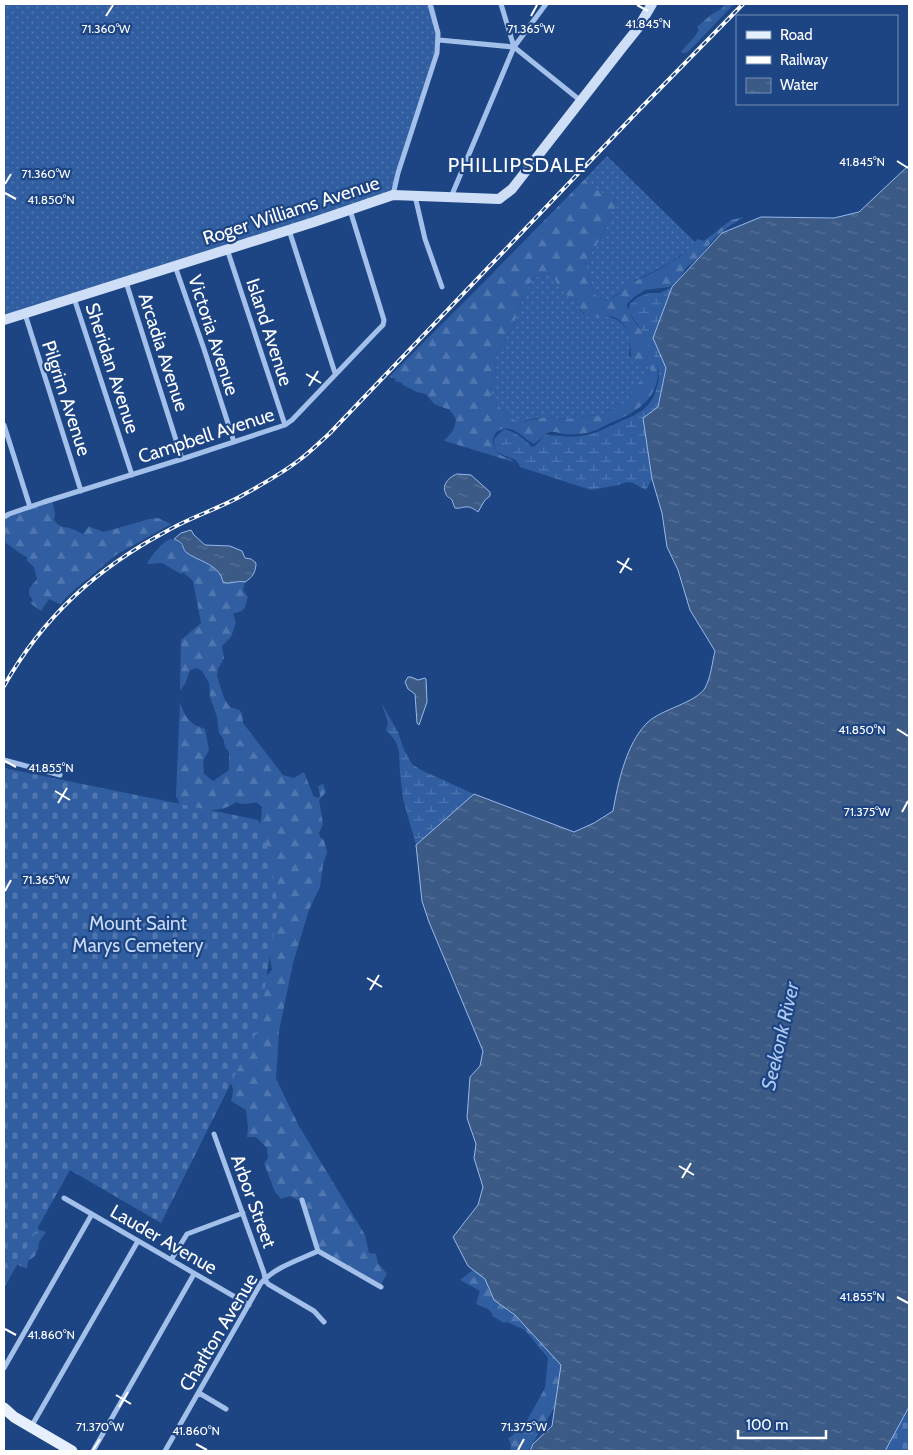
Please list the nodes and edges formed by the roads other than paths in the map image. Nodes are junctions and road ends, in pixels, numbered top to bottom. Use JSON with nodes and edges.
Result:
{"nodes":[{"id":1,"x":430,"y":4,"type":"edge"},
{"id":2,"x":501,"y":4,"type":"edge"},
{"id":3,"x":546,"y":4,"type":"edge"},
{"id":4,"x":652,"y":4,"type":"edge"},
{"id":5,"x":439,"y":40,"type":"junction"},
{"id":6,"x":514,"y":47,"type":"junction"},
{"id":7,"x":581,"y":101,"type":"junction"},
{"id":8,"x":393,"y":195,"type":"junction"},
{"id":9,"x":414,"y":196,"type":"junction"},
{"id":10,"x":451,"y":197,"type":"junction"},
{"id":11,"x":350,"y":210,"type":"junction"},
{"id":12,"x":289,"y":230,"type":"junction"},
{"id":13,"x":227,"y":249,"type":"junction"},
{"id":14,"x":175,"y":266,"type":"junction"},
{"id":15,"x":126,"y":282,"type":"junction"},
{"id":16,"x":442,"y":287,"type":"dead end"},
{"id":17,"x":74,"y":298,"type":"junction"},
{"id":18,"x":25,"y":314,"type":"junction"},
{"id":19,"x":4,"y":320,"type":"edge"},
{"id":20,"x":335,"y":373,"type":"junction"},
{"id":21,"x":4,"y":425,"type":"edge"},
{"id":22,"x":285,"y":425,"type":"junction"},
{"id":23,"x":5,"y":437,"type":"edge"},
{"id":24,"x":234,"y":442,"type":"junction"},
{"id":25,"x":182,"y":459,"type":"junction"},
{"id":26,"x":132,"y":475,"type":"junction"},
{"id":27,"x":81,"y":491,"type":"junction"},
{"id":28,"x":30,"y":507,"type":"junction"},
{"id":29,"x":4,"y":517,"type":"edge"},
{"id":30,"x":4,"y":760,"type":"edge"},
{"id":31,"x":60,"y":775,"type":"dead end"},
{"id":32,"x":214,"y":1134,"type":"dead end"},
{"id":33,"x":64,"y":1198,"type":"dead end"},
{"id":34,"x":302,"y":1200,"type":"dead end"},
{"id":35,"x":242,"y":1213,"type":"junction"},
{"id":36,"x":92,"y":1214,"type":"junction"},
{"id":37,"x":138,"y":1241,"type":"junction"},
{"id":38,"x":318,"y":1251,"type":"junction"},
{"id":39,"x":171,"y":1260,"type":"junction"},
{"id":40,"x":194,"y":1274,"type":"junction"},
{"id":41,"x":265,"y":1279,"type":"junction"},
{"id":42,"x":381,"y":1287,"type":"dead end"},
{"id":43,"x":249,"y":1305,"type":"junction"},
{"id":44,"x":324,"y":1322,"type":"dead end"},
{"id":45,"x":4,"y":1368,"type":"edge"},
{"id":46,"x":199,"y":1393,"type":"junction"},
{"id":47,"x":4,"y":1408,"type":"edge"},
{"id":48,"x":226,"y":1409,"type":"dead end"},
{"id":49,"x":9,"y":1416,"type":"edge"},
{"id":50,"x":31,"y":1427,"type":"junction"},
{"id":51,"x":72,"y":1451,"type":"edge"},
{"id":52,"x":93,"y":1451,"type":"edge"},
{"id":53,"x":165,"y":1451,"type":"edge"}],
"edges":[{"from":1,"to":5,"type":"street"},
{"from":2,"to":6,"type":"street"},
{"from":3,"to":6,"type":"street"},
{"from":4,"to":7,"type":"main road","name":"Roger Williams Avenue"},
{"from":5,"to":6,"type":"street"},
{"from":5,"to":8,"type":"street"},
{"from":6,"to":7,"type":"street"},
{"from":6,"to":10,"type":"street"},
{"from":7,"to":10,"type":"main road","name":"Roger Williams Avenue"},
{"from":8,"to":9,"type":"main road","name":"Roger Williams Avenue"},
{"from":8,"to":11,"type":"main road","name":"Roger Williams Avenue"},
{"from":9,"to":10,"type":"main road","name":"Roger Williams Avenue"},
{"from":9,"to":16,"type":"street"},
{"from":11,"to":12,"type":"main road","name":"Roger Williams Avenue"},
{"from":11,"to":20,"type":"street","name":"Campbell Avenue"},
{"from":12,"to":13,"type":"main road","name":"Roger Williams Avenue"},
{"from":12,"to":20,"type":"street"},
{"from":13,"to":14,"type":"main road","name":"Roger Williams Avenue"},
{"from":13,"to":22,"type":"street","name":"Island Avenue"},
{"from":14,"to":15,"type":"main road","name":"Roger Williams Avenue"},
{"from":14,"to":24,"type":"street","name":"Victoria Avenue"},
{"from":15,"to":17,"type":"main road","name":"Roger Williams Avenue"},
{"from":15,"to":25,"type":"street","name":"Arcadia Avenue"},
{"from":17,"to":18,"type":"main road","name":"Roger Williams Avenue"},
{"from":17,"to":26,"type":"street","name":"Sheridan Avenue"},
{"from":18,"to":19,"type":"main road","name":"Roger Williams Avenue"},
{"from":18,"to":27,"type":"street","name":"Pilgrim Avenue"},
{"from":20,"to":22,"type":"street","name":"Campbell Avenue"},
{"from":21,"to":23,"type":"street"},
{"from":22,"to":24,"type":"street","name":"Campbell Avenue"},
{"from":23,"to":28,"type":"street"},
{"from":24,"to":25,"type":"street","name":"Campbell Avenue"},
{"from":25,"to":26,"type":"street","name":"Campbell Avenue"},
{"from":26,"to":27,"type":"street","name":"Campbell Avenue"},
{"from":27,"to":28,"type":"street","name":"Campbell Avenue"},
{"from":28,"to":29,"type":"street","name":"Campbell Avenue"},
{"from":30,"to":31,"type":"street"},
{"from":32,"to":35,"type":"street","name":"Arbor Street"},
{"from":33,"to":36,"type":"street","name":"Lauder Avenue"},
{"from":34,"to":38,"type":"street"},
{"from":35,"to":39,"type":"street"},
{"from":35,"to":41,"type":"street","name":"Arbor Street"},
{"from":36,"to":37,"type":"street","name":"Lauder Avenue"},
{"from":36,"to":45,"type":"street"},
{"from":37,"to":39,"type":"street","name":"Lauder Avenue"},
{"from":37,"to":50,"type":"street"},
{"from":38,"to":41,"type":"street","name":"Charlton Avenue"},
{"from":38,"to":42,"type":"street"},
{"from":39,"to":40,"type":"street","name":"Lauder Avenue"},
{"from":40,"to":43,"type":"street","name":"Lauder Avenue"},
{"from":40,"to":52,"type":"street"},
{"from":41,"to":43,"type":"street","name":"Charlton Avenue"},
{"from":41,"to":44,"type":"street"},
{"from":43,"to":46,"type":"street","name":"Charlton Avenue"},
{"from":46,"to":48,"type":"street"},
{"from":46,"to":53,"type":"street","name":"Charlton Avenue"},
{"from":47,"to":49,"type":"main road"},
{"from":49,"to":50,"type":"main road"},
{"from":50,"to":51,"type":"main road"}]}
